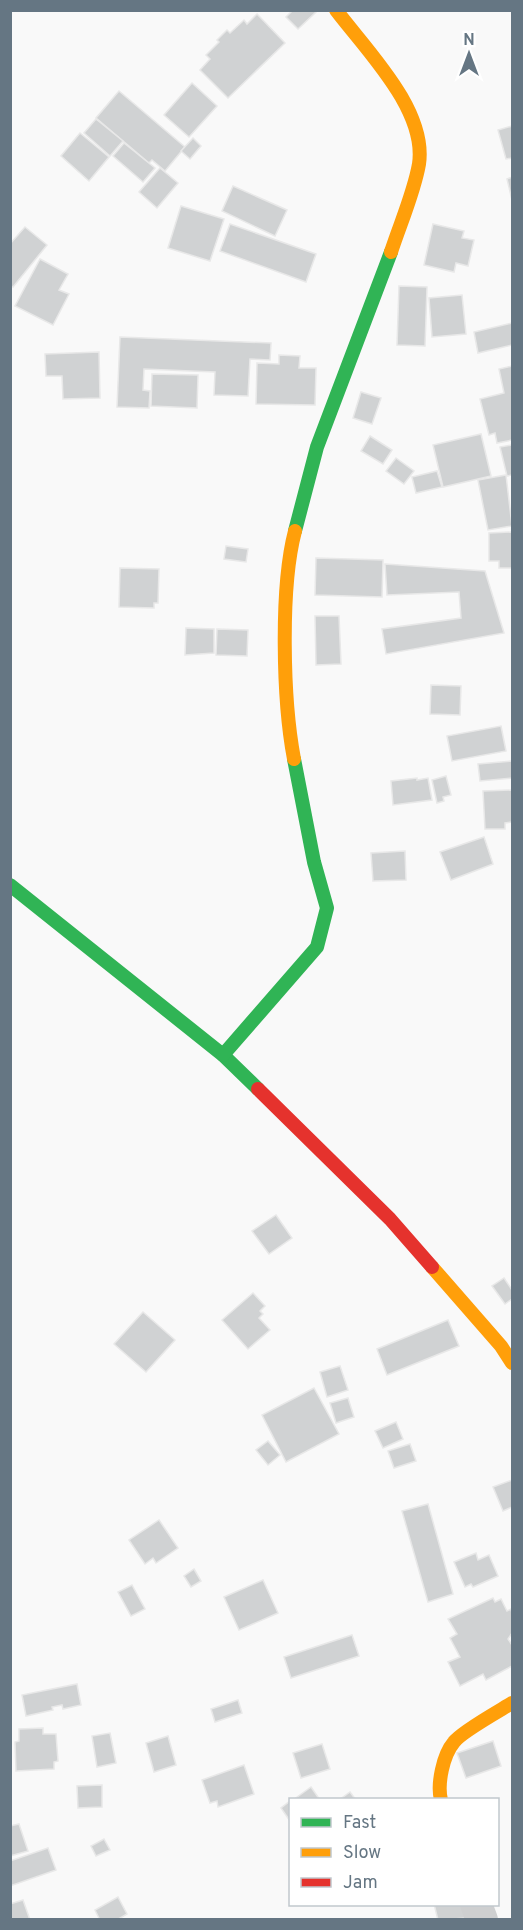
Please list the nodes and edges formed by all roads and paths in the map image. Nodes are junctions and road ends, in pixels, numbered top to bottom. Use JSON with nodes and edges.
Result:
{"nodes":[{"id":1,"x":336,"y":10,"type":"edge"},
{"id":2,"x":10,"y":885,"type":"edge"},
{"id":3,"x":223,"y":1055,"type":"junction"},
{"id":4,"x":513,"y":1363,"type":"edge"},
{"id":5,"x":513,"y":1703,"type":"edge"},
{"id":6,"x":441,"y":1798,"type":"edge"},
{"id":7,"x":476,"y":1906,"type":"edge"},
{"id":8,"x":482,"y":1920,"type":"edge"}],
"edges":[{"from":1,"to":3,"type":"street"},
{"from":2,"to":3,"type":"street"},
{"from":3,"to":4,"type":"street"},
{"from":5,"to":6,"type":"street"},
{"from":7,"to":8,"type":"street"}]}
